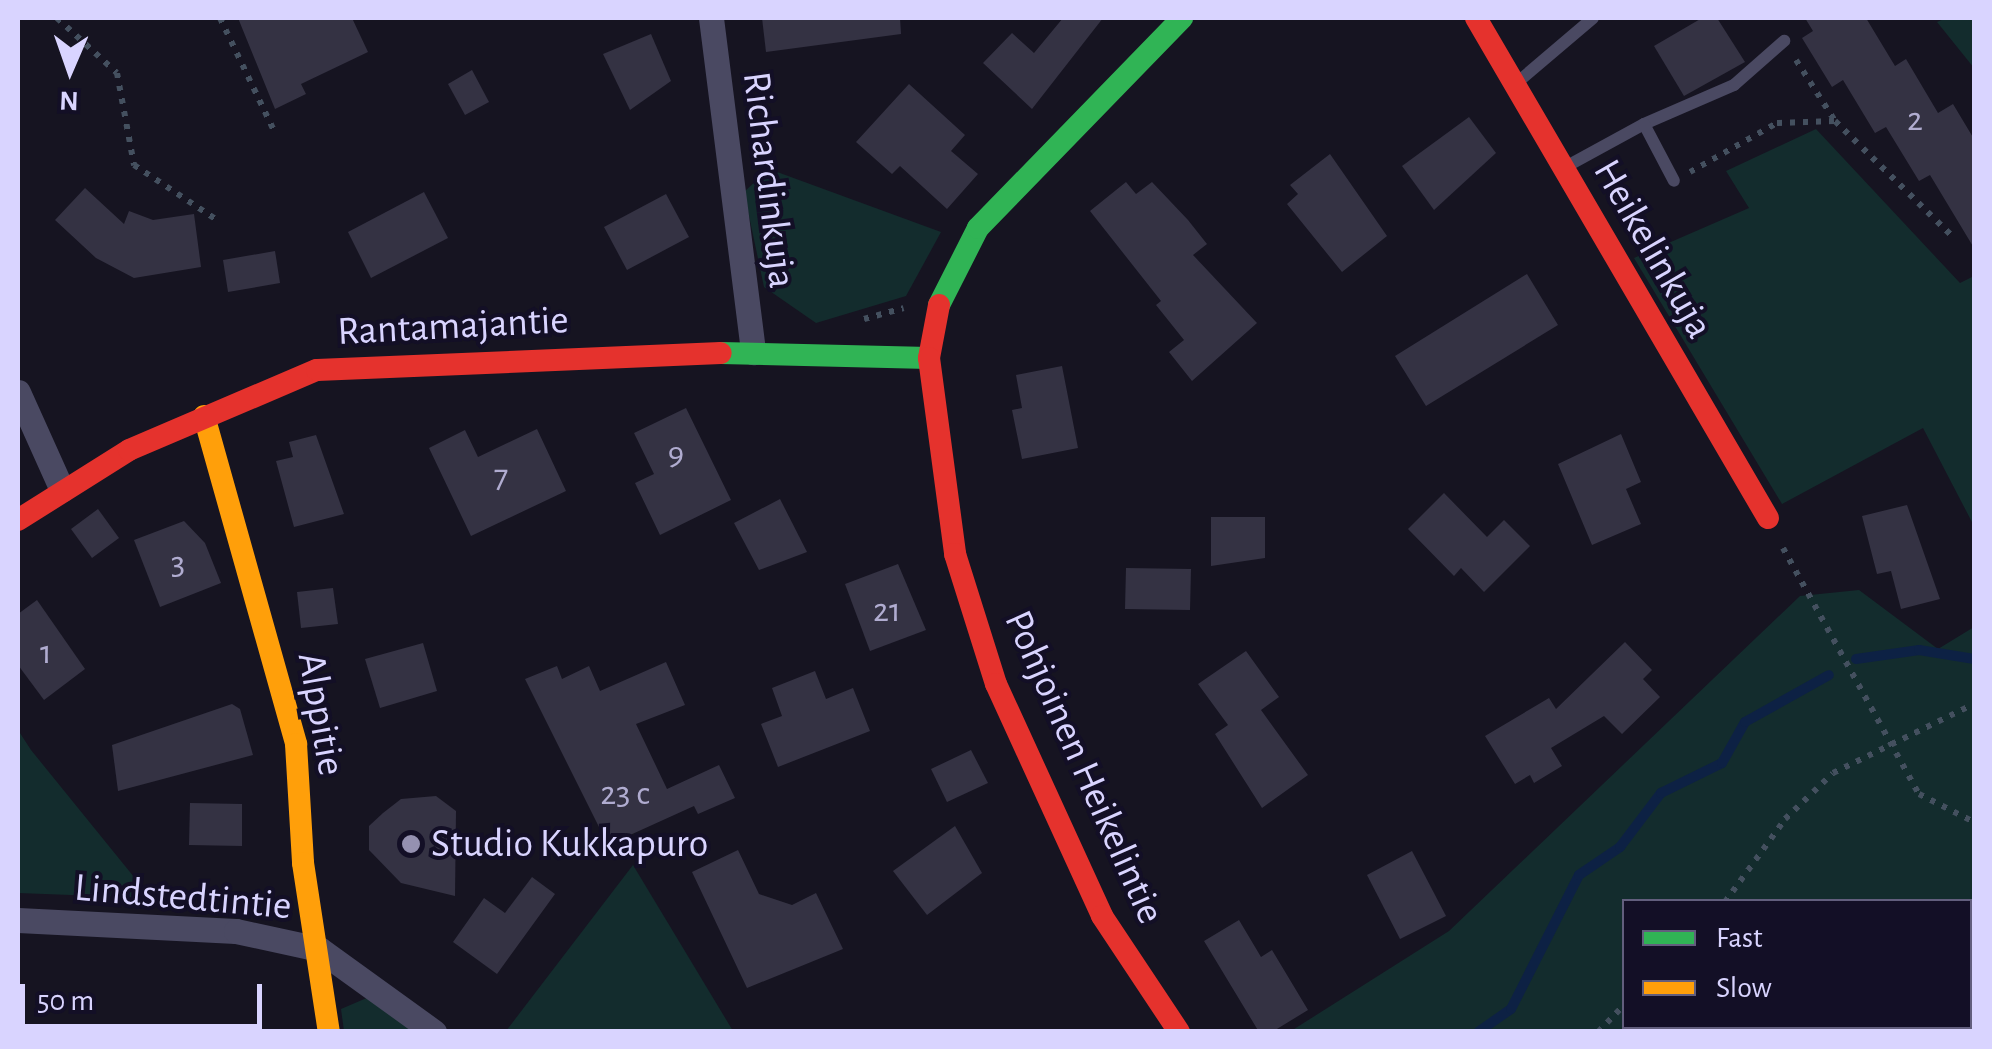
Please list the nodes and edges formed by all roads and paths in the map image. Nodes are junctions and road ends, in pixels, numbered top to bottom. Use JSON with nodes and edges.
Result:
{"nodes":[{"id":1,"x":56,"y":18,"type":"edge"},
{"id":2,"x":220,"y":18,"type":"edge"},
{"id":3,"x":711,"y":18,"type":"edge"},
{"id":4,"x":1182,"y":18,"type":"edge"},
{"id":5,"x":1476,"y":18,"type":"edge"},
{"id":6,"x":1593,"y":18,"type":"edge"},
{"id":7,"x":1784,"y":41,"type":"joint"},
{"id":8,"x":1514,"y":85,"type":"junction"},
{"id":9,"x":1835,"y":121,"type":"junction"},
{"id":10,"x":1644,"y":124,"type":"junction"},
{"id":11,"x":275,"y":133,"type":"dead end"},
{"id":12,"x":1562,"y":168,"type":"junction"},
{"id":13,"x":1674,"y":181,"type":"joint"},
{"id":14,"x":218,"y":220,"type":"dead end"},
{"id":15,"x":1955,"y":239,"type":"dead end"},
{"id":16,"x":753,"y":352,"type":"junction"},
{"id":17,"x":929,"y":358,"type":"junction"},
{"id":18,"x":18,"y":392,"type":"edge"},
{"id":19,"x":204,"y":416,"type":"junction"},
{"id":20,"x":62,"y":490,"type":"junction"},
{"id":21,"x":1768,"y":518,"type":"joint"},
{"id":22,"x":18,"y":520,"type":"edge"},
{"id":23,"x":1974,"y":704,"type":"edge"},
{"id":24,"x":1886,"y":742,"type":"junction"},
{"id":25,"x":1974,"y":822,"type":"edge"},
{"id":26,"x":1727,"y":899,"type":"edge"},
{"id":27,"x":18,"y":920,"type":"edge"},
{"id":28,"x":319,"y":949,"type":"junction"},
{"id":29,"x":1622,"y":1007,"type":"edge"},
{"id":30,"x":328,"y":1032,"type":"edge"},
{"id":31,"x":434,"y":1032,"type":"edge"},
{"id":32,"x":1180,"y":1032,"type":"edge"},
{"id":33,"x":1598,"y":1032,"type":"edge"}],
"edges":[{"from":1,"to":14,"type":"path"},
{"from":2,"to":11,"type":"path"},
{"from":3,"to":16,"type":"street","name":"Richardinkuja"},
{"from":4,"to":17,"type":"street","name":"Pohjoinen Heikelintie"},
{"from":5,"to":8,"type":"street","name":"Heikelinkuja"},
{"from":6,"to":8,"type":"lane"},
{"from":7,"to":9,"type":"path"},
{"from":7,"to":10,"type":"lane"},
{"from":8,"to":12,"type":"street","name":"Heikelinkuja"},
{"from":9,"to":13,"type":"path"},
{"from":9,"to":15,"type":"path"},
{"from":10,"to":12,"type":"lane"},
{"from":10,"to":13,"type":"lane"},
{"from":12,"to":21,"type":"street","name":"Heikelinkuja"},
{"from":16,"to":17,"type":"street","name":"Rantamajantie"},
{"from":16,"to":19,"type":"street","name":"Rantamajantie"},
{"from":17,"to":32,"type":"street","name":"Pohjoinen Heikelintie"},
{"from":18,"to":20,"type":"street"},
{"from":19,"to":20,"type":"street","name":"Rantamajantie"},
{"from":19,"to":28,"type":"street","name":"Alppitie"},
{"from":20,"to":22,"type":"street","name":"Rantamajantie"},
{"from":21,"to":24,"type":"path"},
{"from":23,"to":24,"type":"path"},
{"from":24,"to":25,"type":"path"},
{"from":24,"to":26,"type":"path"},
{"from":27,"to":28,"type":"street","name":"Lindstedtintie"},
{"from":28,"to":30,"type":"street","name":"Alppitie"},
{"from":28,"to":31,"type":"street","name":"Lindstedtintie"},
{"from":29,"to":33,"type":"path"}]}
